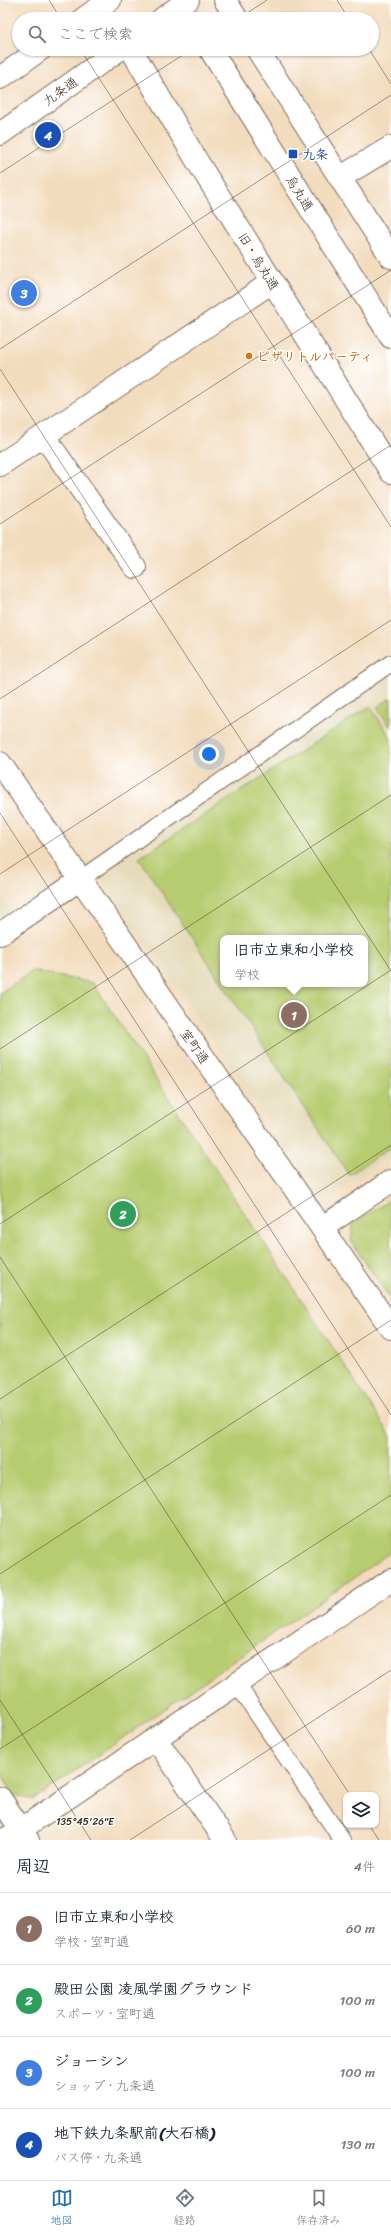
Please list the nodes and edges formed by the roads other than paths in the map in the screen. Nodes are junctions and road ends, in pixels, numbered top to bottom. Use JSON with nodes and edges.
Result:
{"nodes":[{"id":1,"x":110,"y":0,"type":"edge"},
{"id":2,"x":225,"y":0,"type":"edge"},
{"id":3,"x":185,"y":6,"type":"edge"},
{"id":4,"x":93,"y":12,"type":"edge"},
{"id":5,"x":174,"y":12,"type":"edge"},
{"id":6,"x":233,"y":12,"type":"edge"},
{"id":7,"x":31,"y":56,"type":"edge"},
{"id":8,"x":110,"y":56,"type":"edge"},
{"id":9,"x":135,"y":56,"type":"edge"},
{"id":10,"x":214,"y":56,"type":"edge"},
{"id":11,"x":261,"y":56,"type":"edge"},
{"id":12,"x":0,"y":78,"type":"edge"},
{"id":13,"x":0,"y":134,"type":"edge"},
{"id":14,"x":391,"y":147,"type":"edge"},
{"id":15,"x":341,"y":177,"type":"junction"},
{"id":16,"x":391,"y":257,"type":"edge"},
{"id":17,"x":272,"y":282,"type":"junction"},
{"id":18,"x":391,"y":336,"type":"edge"},
{"id":19,"x":44,"y":436,"type":"junction"},
{"id":20,"x":0,"y":465,"type":"edge"},
{"id":21,"x":391,"y":472,"type":"edge"},
{"id":22,"x":135,"y":567,"type":"dead end"},
{"id":23,"x":391,"y":663,"type":"edge"},
{"id":24,"x":0,"y":763,"type":"edge"},
{"id":25,"x":79,"y":880,"type":"junction"},
{"id":26,"x":0,"y":934,"type":"edge"},
{"id":27,"x":391,"y":1181,"type":"edge"},
{"id":28,"x":322,"y":1228,"type":"junction"},
{"id":29,"x":391,"y":1328,"type":"edge"},
{"id":30,"x":391,"y":1580,"type":"edge"},
{"id":31,"x":237,"y":1684,"type":"junction"},
{"id":32,"x":156,"y":1738,"type":"junction"},
{"id":33,"x":0,"y":1798,"type":"edge"},
{"id":34,"x":18,"y":1836,"type":"edge"},
{"id":35,"x":225,"y":1840,"type":"edge"},
{"id":36,"x":342,"y":1840,"type":"edge"}],
"edges":[{"from":1,"to":4,"type":"street"},
{"from":2,"to":6,"type":"street"},
{"from":3,"to":5,"type":"street"},
{"from":7,"to":12,"type":"street"},
{"from":8,"to":13,"type":"street","name":"九条通"},
{"from":9,"to":17,"type":"street","name":"旧・烏丸通"},
{"from":10,"to":18,"type":"street","name":"烏丸通"},
{"from":11,"to":15,"type":"street"},
{"from":14,"to":15,"type":"street"},
{"from":15,"to":16,"type":"street"},
{"from":17,"to":19,"type":"street"},
{"from":17,"to":21,"type":"street","name":"旧・烏丸通"},
{"from":19,"to":20,"type":"street"},
{"from":19,"to":22,"type":"street"},
{"from":23,"to":25,"type":"lane"},
{"from":24,"to":25,"type":"street","name":"室町通"},
{"from":25,"to":26,"type":"street"},
{"from":25,"to":28,"type":"street","name":"室町通"},
{"from":27,"to":28,"type":"street"},
{"from":28,"to":29,"type":"street","name":"室町通"},
{"from":30,"to":31,"type":"street"},
{"from":31,"to":32,"type":"street"},
{"from":31,"to":36,"type":"lane"},
{"from":32,"to":34,"type":"street"},
{"from":32,"to":35,"type":"street"},
{"from":33,"to":34,"type":"street"}]}
